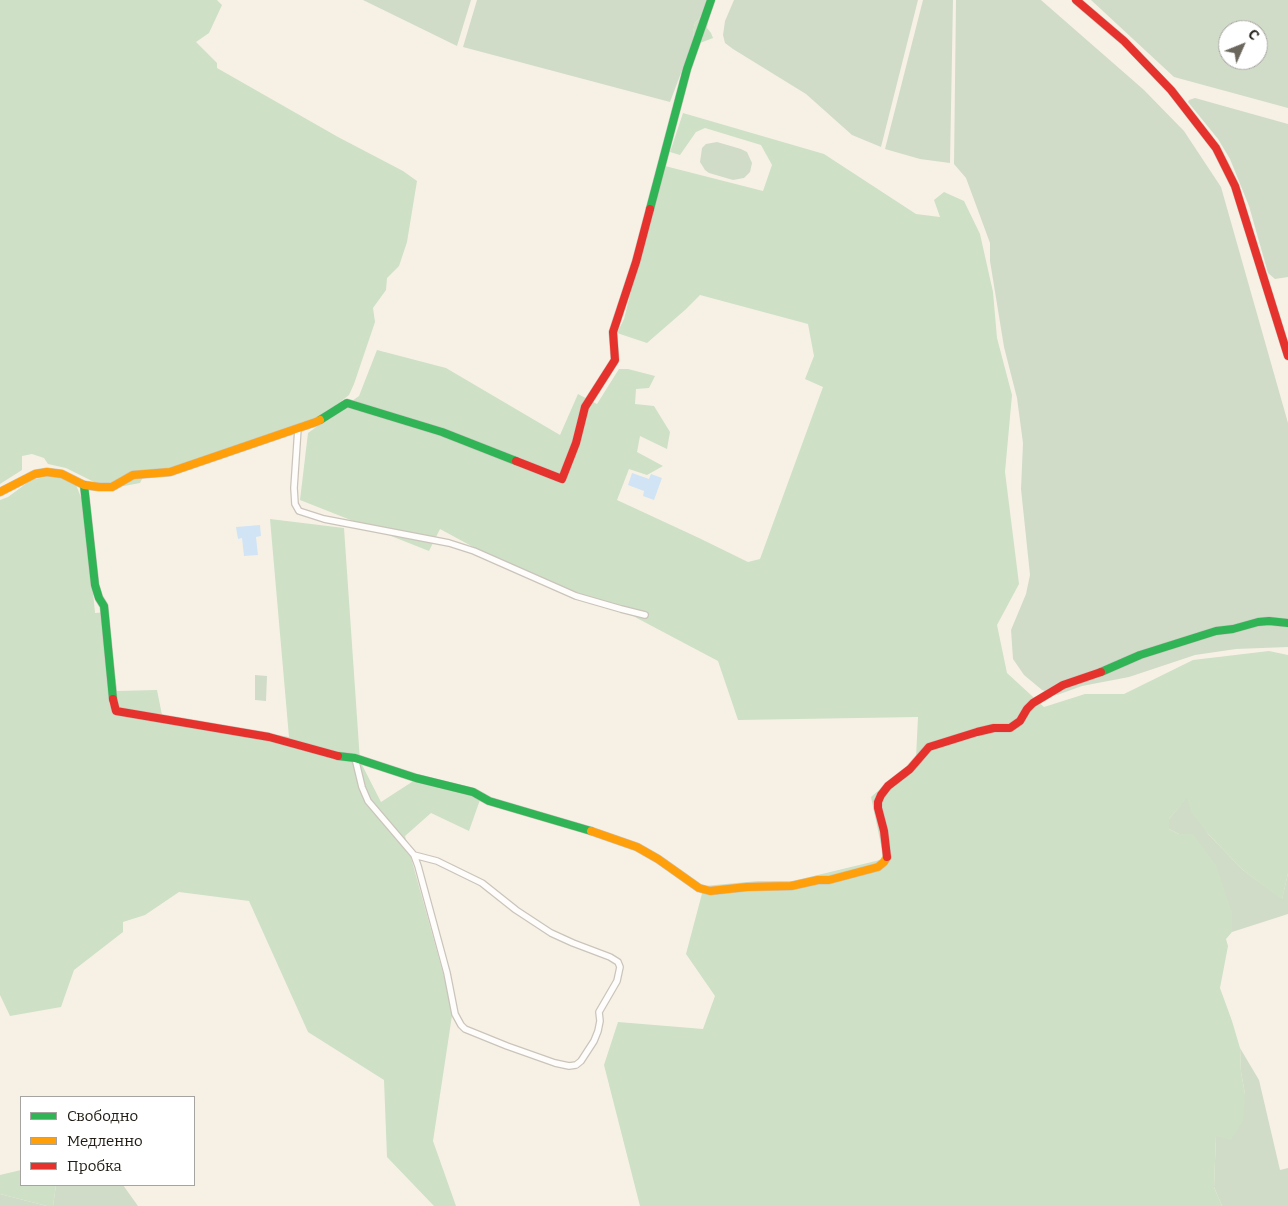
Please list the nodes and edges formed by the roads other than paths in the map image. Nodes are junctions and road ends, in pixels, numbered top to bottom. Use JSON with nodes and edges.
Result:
{"nodes":[{"id":1,"x":711,"y":0,"type":"edge"},
{"id":2,"x":1076,"y":0,"type":"edge"},
{"id":3,"x":1288,"y":356,"type":"edge"},
{"id":4,"x":298,"y":428,"type":"junction"},
{"id":5,"x":84,"y":485,"type":"junction"},
{"id":6,"x":0,"y":492,"type":"edge"},
{"id":7,"x":645,"y":615,"type":"dead end"},
{"id":8,"x":1288,"y":624,"type":"edge"},
{"id":9,"x":355,"y":758,"type":"junction"},
{"id":10,"x":414,"y":855,"type":"junction"}],
"edges":[{"from":1,"to":4,"type":"street"},
{"from":2,"to":3,"type":"street"},
{"from":4,"to":5,"type":"street"},
{"from":4,"to":7,"type":"street"},
{"from":5,"to":6,"type":"street"},
{"from":5,"to":9,"type":"street"},
{"from":8,"to":9,"type":"street"},
{"from":9,"to":10,"type":"street"},
{"from":10,"to":10,"type":"street"}]}
